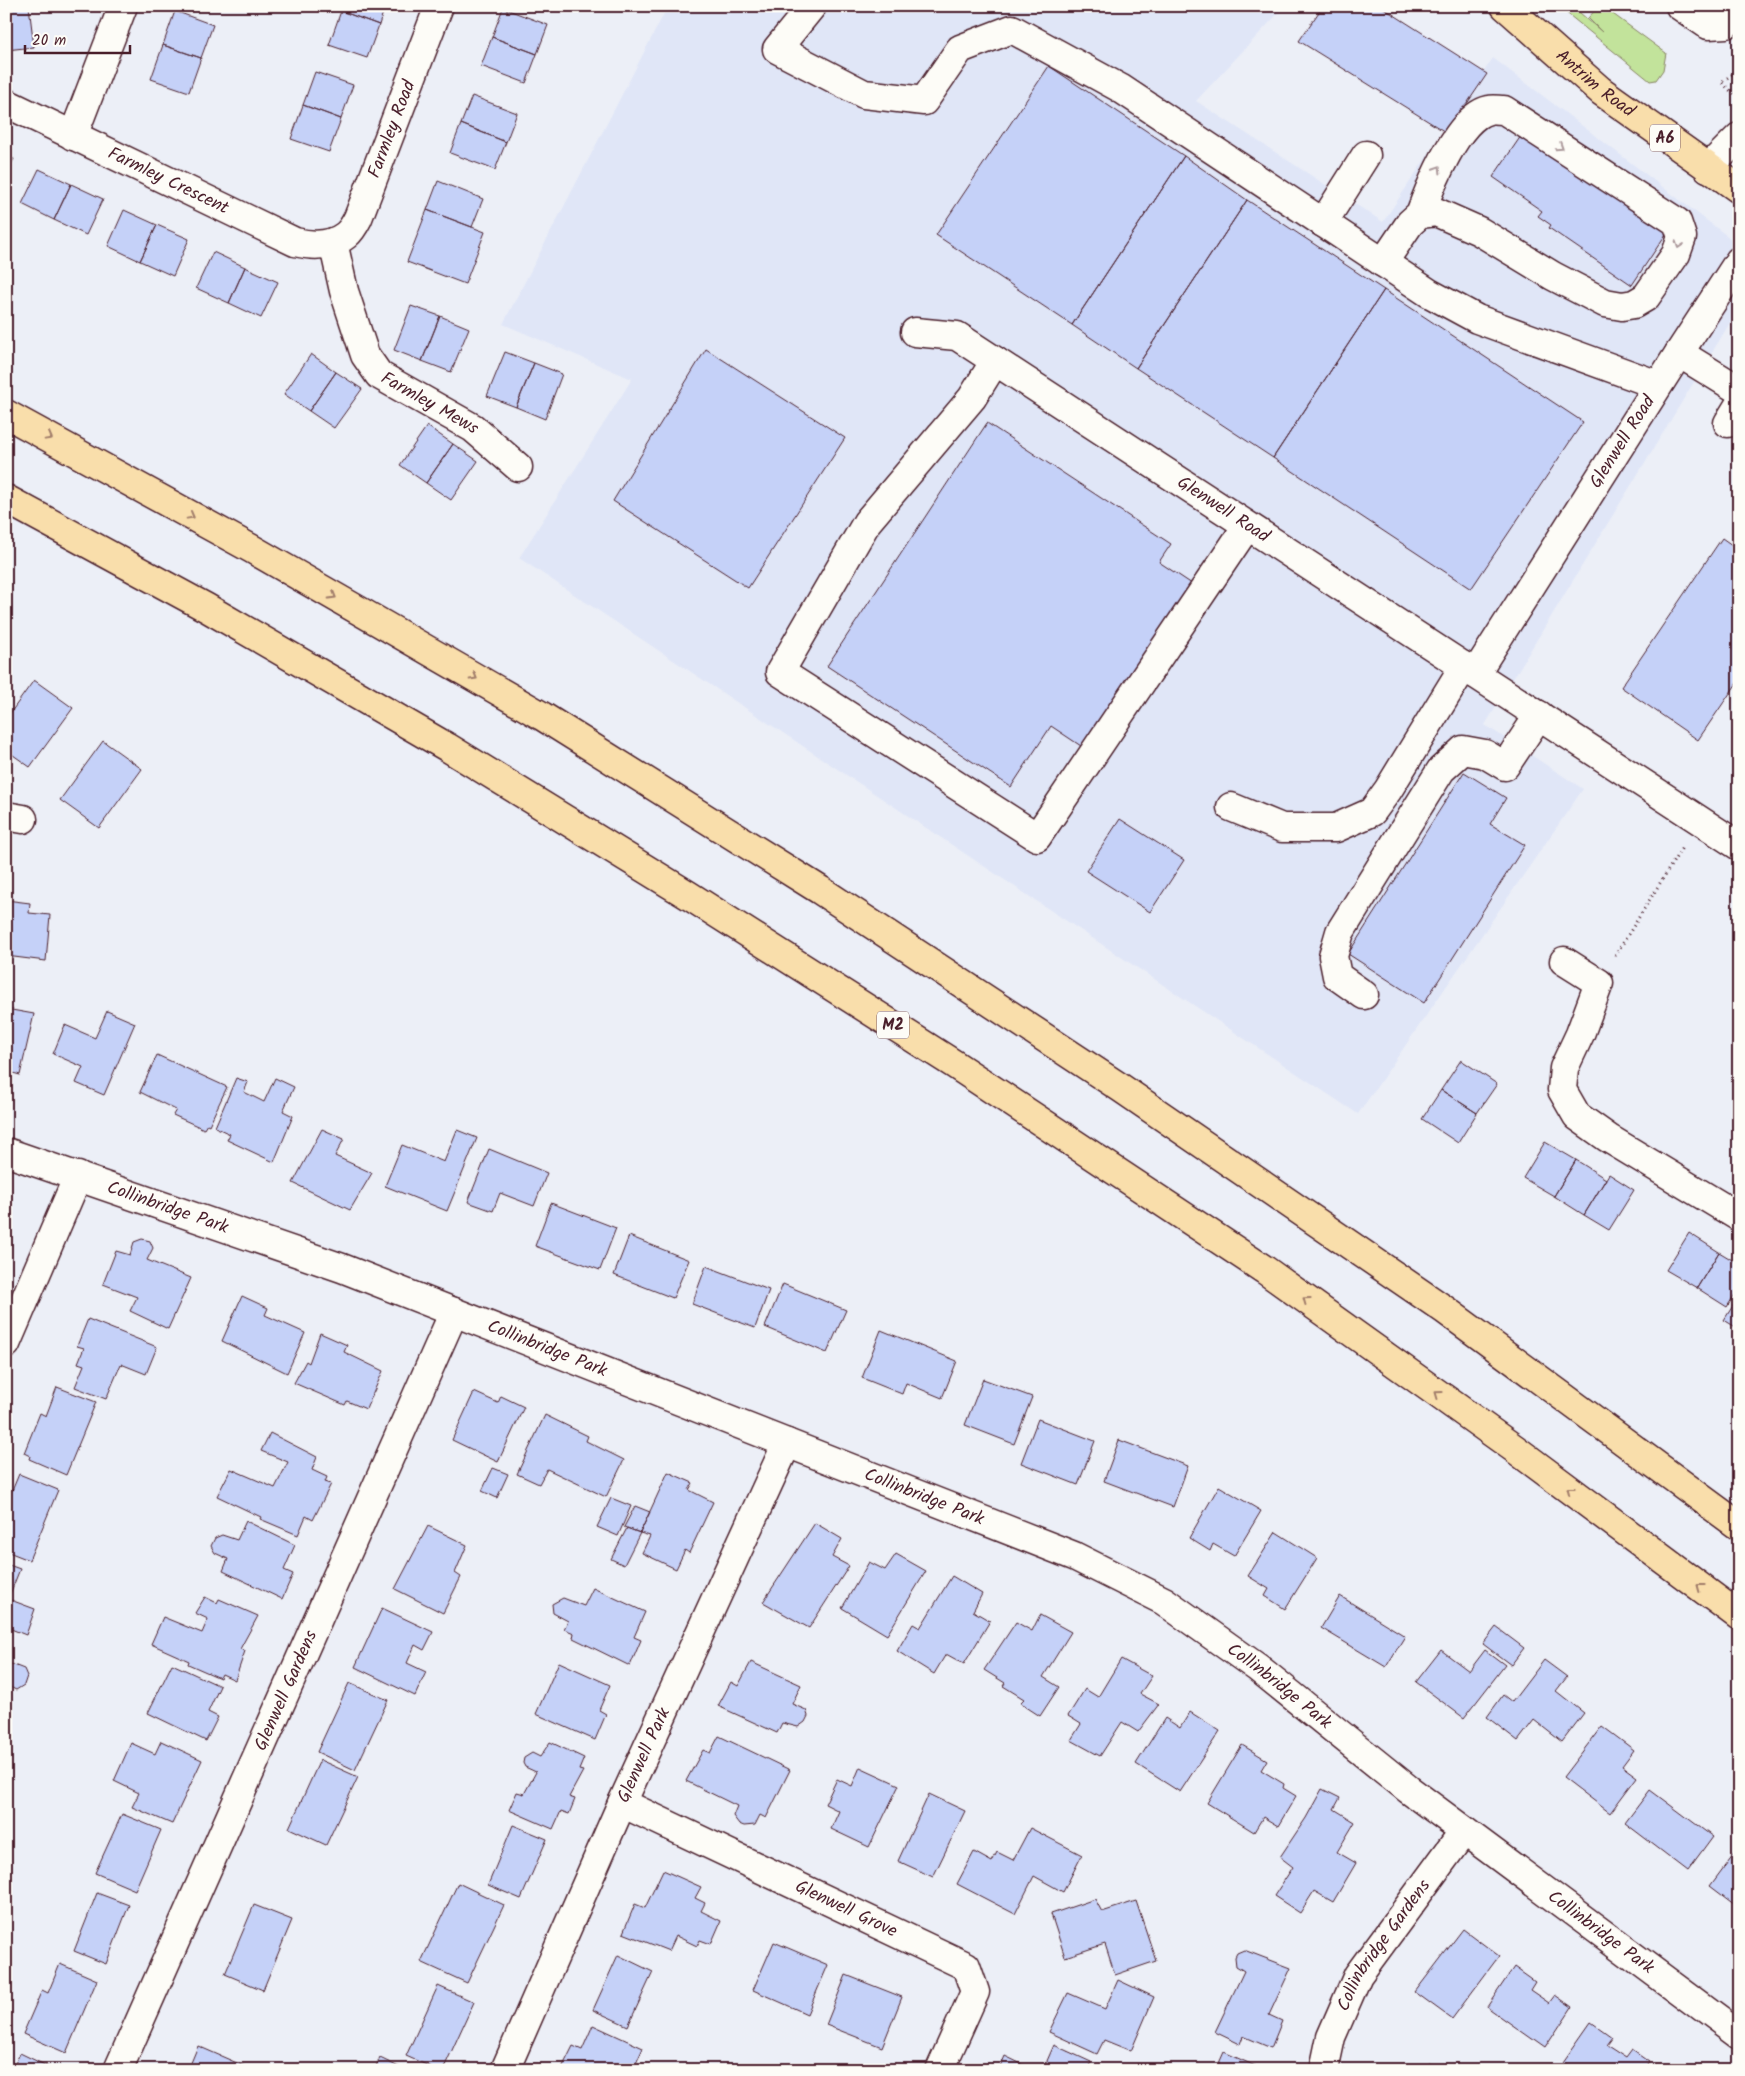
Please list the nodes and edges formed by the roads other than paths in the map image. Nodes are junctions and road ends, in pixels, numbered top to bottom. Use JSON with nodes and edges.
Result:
{"nodes":[{"id":1,"x":123,"y":6,"type":"edge"},
{"id":2,"x":439,"y":6,"type":"edge"},
{"id":3,"x":812,"y":6,"type":"edge"},
{"id":4,"x":1505,"y":6,"type":"edge"},
{"id":5,"x":1680,"y":6,"type":"edge"},
{"id":6,"x":1739,"y":6,"type":"edge"},
{"id":7,"x":6,"y":103,"type":"edge"},
{"id":8,"x":73,"y":136,"type":"junction"},
{"id":9,"x":1739,"y":137,"type":"edge"},
{"id":10,"x":1366,"y":155,"type":"dead end"},
{"id":11,"x":1708,"y":168,"type":"junction"},
{"id":12,"x":1739,"y":189,"type":"edge"},
{"id":13,"x":1420,"y":214,"type":"junction"},
{"id":14,"x":1323,"y":223,"type":"junction"},
{"id":15,"x":333,"y":242,"type":"junction"},
{"id":16,"x":1739,"y":261,"type":"edge"},
{"id":17,"x":1384,"y":263,"type":"junction"},
{"id":18,"x":915,"y":332,"type":"dead end"},
{"id":19,"x":1678,"y":353,"type":"junction"},
{"id":20,"x":995,"y":361,"type":"junction"},
{"id":21,"x":1658,"y":386,"type":"junction"},
{"id":22,"x":1739,"y":390,"type":"edge"},
{"id":23,"x":6,"y":414,"type":"edge"},
{"id":24,"x":518,"y":467,"type":"dead end"},
{"id":25,"x":6,"y":498,"type":"edge"},
{"id":26,"x":1247,"y":526,"type":"junction"},
{"id":27,"x":1469,"y":670,"type":"junction"},
{"id":28,"x":1539,"y":715,"type":"junction"},
{"id":29,"x":1231,"y":807,"type":"dead end"},
{"id":30,"x":1739,"y":846,"type":"edge"},
{"id":31,"x":1564,"y":961,"type":"dead end"},
{"id":32,"x":1364,"y":995,"type":"dead end"},
{"id":33,"x":6,"y":1152,"type":"edge"},
{"id":34,"x":78,"y":1176,"type":"junction"},
{"id":35,"x":1734,"y":1205,"type":"edge"},
{"id":36,"x":454,"y":1312,"type":"junction"},
{"id":37,"x":6,"y":1344,"type":"edge"},
{"id":38,"x":787,"y":1443,"type":"junction"},
{"id":39,"x":1739,"y":1526,"type":"edge"},
{"id":40,"x":1739,"y":1616,"type":"edge"},
{"id":41,"x":622,"y":1803,"type":"junction"},
{"id":42,"x":1464,"y":1831,"type":"junction"},
{"id":43,"x":1739,"y":2036,"type":"edge"},
{"id":44,"x":118,"y":2070,"type":"edge"},
{"id":45,"x":505,"y":2070,"type":"edge"},
{"id":46,"x":940,"y":2070,"type":"edge"},
{"id":47,"x":1324,"y":2070,"type":"edge"}],
"edges":[{"from":1,"to":8,"type":"street"},
{"from":2,"to":15,"type":"street","name":"Farmley Road"},
{"from":3,"to":14,"type":"street"},
{"from":4,"to":11,"type":"main road","name":"Antrim Road","number":"A6"},
{"from":5,"to":6,"type":"street"},
{"from":7,"to":8,"type":"street","name":"Farmley Crescent"},
{"from":8,"to":15,"type":"street","name":"Farmley Crescent"},
{"from":9,"to":11,"type":"street"},
{"from":10,"to":14,"type":"street"},
{"from":11,"to":12,"type":"main road","name":"Antrim Road","number":"A6"},
{"from":13,"to":13,"type":"street","one_way":true},
{"from":13,"to":17,"type":"street"},
{"from":14,"to":17,"type":"street"},
{"from":15,"to":24,"type":"street","name":"Farmley Mews"},
{"from":16,"to":19,"type":"street","name":"Glenwell Road"},
{"from":17,"to":21,"type":"street"},
{"from":18,"to":20,"type":"street","name":"Glenwell Road"},
{"from":19,"to":21,"type":"street","name":"Glenwell Road"},
{"from":19,"to":22,"type":"street"},
{"from":20,"to":26,"type":"street","name":"Glenwell Road"},
{"from":20,"to":26,"type":"street"},
{"from":21,"to":27,"type":"street","name":"Glenwell Road"},
{"from":23,"to":39,"type":"main road","one_way":true},
{"from":40,"to":25,"type":"main road","number":"M2","one_way":true},
{"from":26,"to":27,"type":"street","name":"Glenwell Road"},
{"from":27,"to":28,"type":"street","name":"Glenwell Road"},
{"from":27,"to":29,"type":"street"},
{"from":28,"to":30,"type":"street","name":"Glenwell Road"},
{"from":28,"to":32,"type":"street"},
{"from":31,"to":35,"type":"street"},
{"from":33,"to":34,"type":"street","name":"Collinbridge Park"},
{"from":34,"to":36,"type":"street","name":"Collinbridge Park"},
{"from":34,"to":37,"type":"street"},
{"from":36,"to":38,"type":"street","name":"Collinbridge Park"},
{"from":36,"to":44,"type":"street","name":"Glenwell Gardens"},
{"from":38,"to":41,"type":"street","name":"Glenwell Park"},
{"from":38,"to":42,"type":"street","name":"Collinbridge Park"},
{"from":41,"to":45,"type":"street","name":"Glenwell Park"},
{"from":41,"to":46,"type":"street","name":"Glenwell Grove"},
{"from":42,"to":43,"type":"street","name":"Collinbridge Park"},
{"from":42,"to":47,"type":"street","name":"Collinbridge Gardens"}]}
